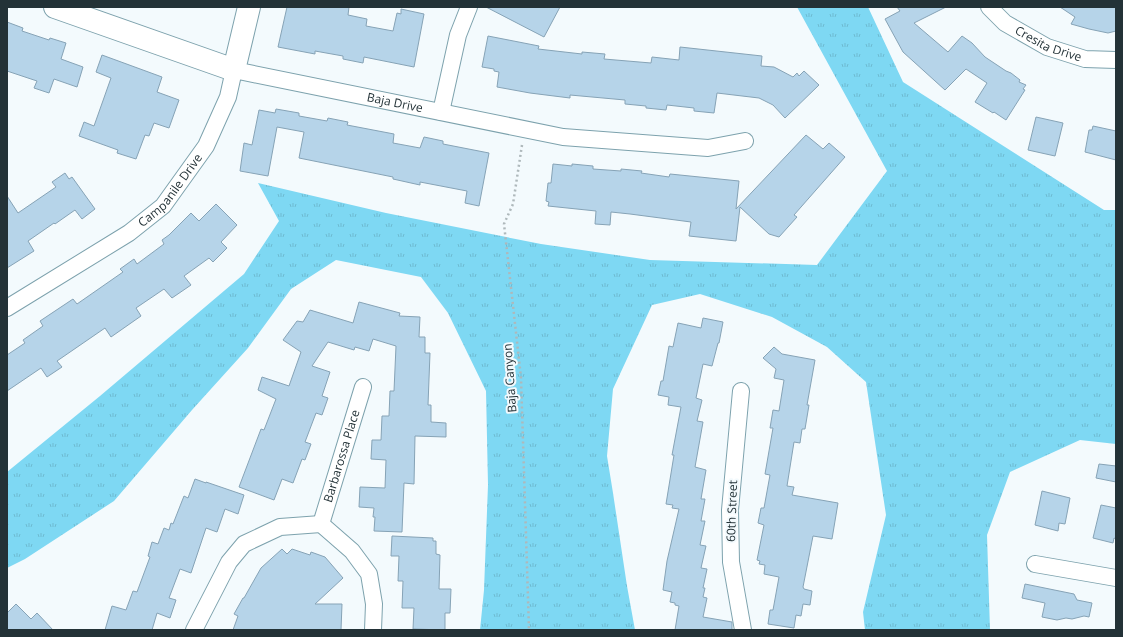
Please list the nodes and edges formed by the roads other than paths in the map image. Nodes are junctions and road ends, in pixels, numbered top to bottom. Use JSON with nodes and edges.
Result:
{"nodes":[{"id":1,"x":55,"y":7,"type":"edge"},
{"id":2,"x":249,"y":7,"type":"edge"},
{"id":3,"x":469,"y":7,"type":"edge"},
{"id":4,"x":990,"y":7,"type":"edge"},
{"id":5,"x":1116,"y":60,"type":"edge"},
{"id":6,"x":234,"y":70,"type":"junction"},
{"id":7,"x":441,"y":112,"type":"junction"},
{"id":8,"x":745,"y":141,"type":"dead end"},
{"id":9,"x":7,"y":308,"type":"edge"},
{"id":10,"x":363,"y":387,"type":"dead end"},
{"id":11,"x":741,"y":391,"type":"dead end"},
{"id":12,"x":321,"y":524,"type":"junction"},
{"id":13,"x":1035,"y":564,"type":"dead end"},
{"id":14,"x":1116,"y":578,"type":"edge"},
{"id":15,"x":194,"y":630,"type":"edge"},
{"id":16,"x":373,"y":630,"type":"edge"},
{"id":17,"x":743,"y":630,"type":"edge"}],
"edges":[{"from":1,"to":6,"type":"street","name":"Baja Drive"},
{"from":2,"to":6,"type":"street","name":"Campanile Drive"},
{"from":3,"to":7,"type":"street"},
{"from":4,"to":5,"type":"street","name":"Cresita Drive"},
{"from":6,"to":7,"type":"street","name":"Baja Drive"},
{"from":6,"to":9,"type":"street","name":"Campanile Drive"},
{"from":7,"to":8,"type":"street","name":"Baja Drive"},
{"from":10,"to":12,"type":"street","name":"Barbarossa Place"},
{"from":11,"to":17,"type":"street","name":"60th Street"},
{"from":12,"to":15,"type":"street"},
{"from":12,"to":16,"type":"street"},
{"from":13,"to":14,"type":"street"}]}
